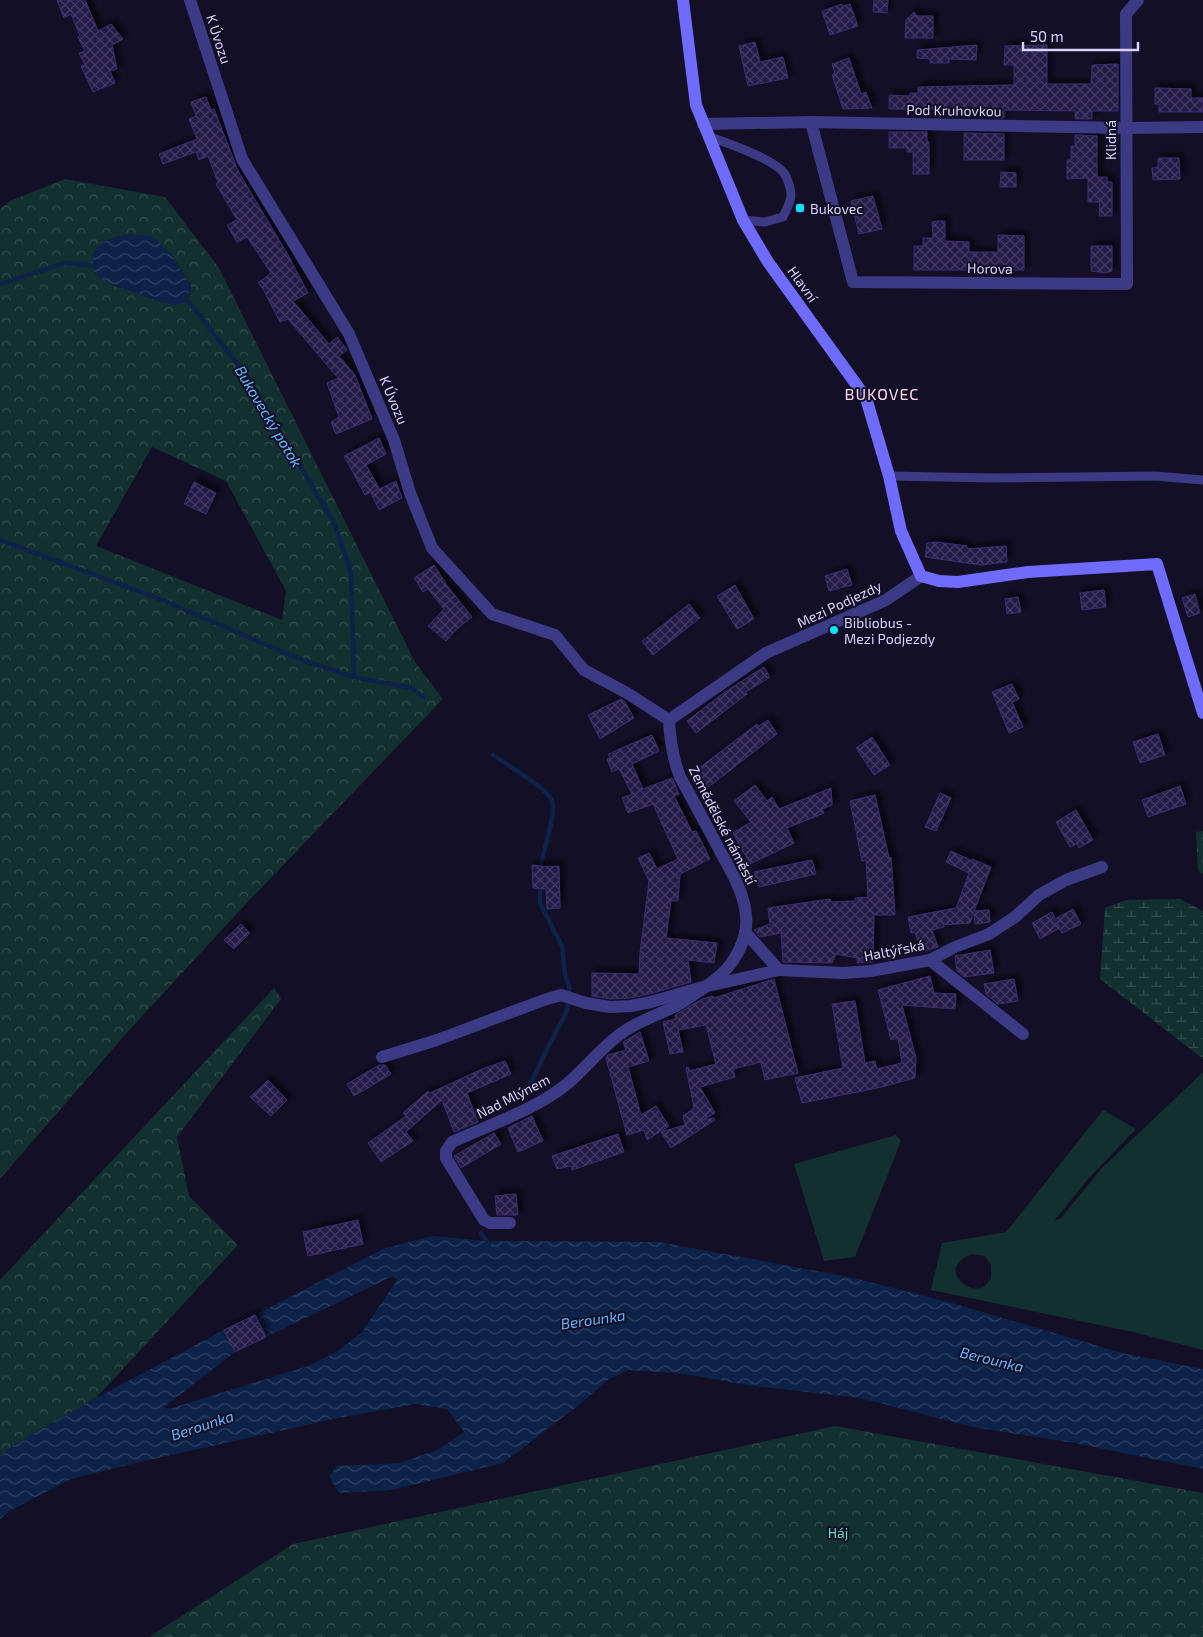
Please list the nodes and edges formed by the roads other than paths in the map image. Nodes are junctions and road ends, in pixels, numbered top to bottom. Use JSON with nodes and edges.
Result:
{"nodes":[{"id":1,"x":190,"y":0,"type":"edge"},
{"id":2,"x":682,"y":0,"type":"edge"},
{"id":3,"x":1138,"y":0,"type":"edge"},
{"id":4,"x":811,"y":122,"type":"junction"},
{"id":5,"x":1203,"y":127,"type":"edge"},
{"id":6,"x":1125,"y":128,"type":"junction"},
{"id":7,"x":706,"y":130,"type":"junction"},
{"id":8,"x":743,"y":220,"type":"junction"},
{"id":9,"x":1127,"y":284,"type":"joint"},
{"id":10,"x":889,"y":476,"type":"junction"},
{"id":11,"x":1203,"y":480,"type":"edge"},
{"id":12,"x":921,"y":576,"type":"junction"},
{"id":13,"x":1203,"y":713,"type":"edge"},
{"id":14,"x":668,"y":720,"type":"junction"},
{"id":15,"x":1102,"y":867,"type":"dead end"},
{"id":16,"x":745,"y":932,"type":"junction"},
{"id":17,"x":930,"y":960,"type":"junction"},
{"id":18,"x":779,"y":970,"type":"junction"},
{"id":19,"x":703,"y":987,"type":"junction"},
{"id":20,"x":1023,"y":1034,"type":"dead end"},
{"id":21,"x":382,"y":1057,"type":"dead end"},
{"id":22,"x":510,"y":1223,"type":"dead end"}],
"edges":[{"from":1,"to":14,"type":"street","name":"K Úvozu"},
{"from":2,"to":7,"type":"street","name":"Hlavní"},
{"from":3,"to":6,"type":"street","name":"Klidná"},
{"from":4,"to":6,"type":"street","name":"Pod Kruhovkou"},
{"from":4,"to":7,"type":"street","name":"Pod Kruhovkou"},
{"from":4,"to":9,"type":"street","name":"Horova"},
{"from":5,"to":6,"type":"street","name":"Pod Kruhovkou"},
{"from":6,"to":9,"type":"street","name":"Klidná"},
{"from":7,"to":8,"type":"street","name":"Hlavní"},
{"from":7,"to":8,"type":"lane"},
{"from":8,"to":10,"type":"street","name":"Hlavní"},
{"from":10,"to":11,"type":"lane"},
{"from":10,"to":12,"type":"street","name":"Hlavní"},
{"from":12,"to":13,"type":"street"},
{"from":12,"to":14,"type":"street","name":"Mezi Podjezdy"},
{"from":14,"to":16,"type":"street","name":"Zemědělské náměstí"},
{"from":15,"to":17,"type":"street","name":"Haltýřská"},
{"from":16,"to":18,"type":"street"},
{"from":16,"to":19,"type":"street","name":"Zemědělské náměstí"},
{"from":17,"to":18,"type":"street","name":"Haltýřská"},
{"from":17,"to":20,"type":"street"},
{"from":18,"to":19,"type":"street","name":"Haltýřská"},
{"from":19,"to":21,"type":"street","name":"Haltýřská"},
{"from":19,"to":22,"type":"street","name":"Nad Mlýnem"}]}
